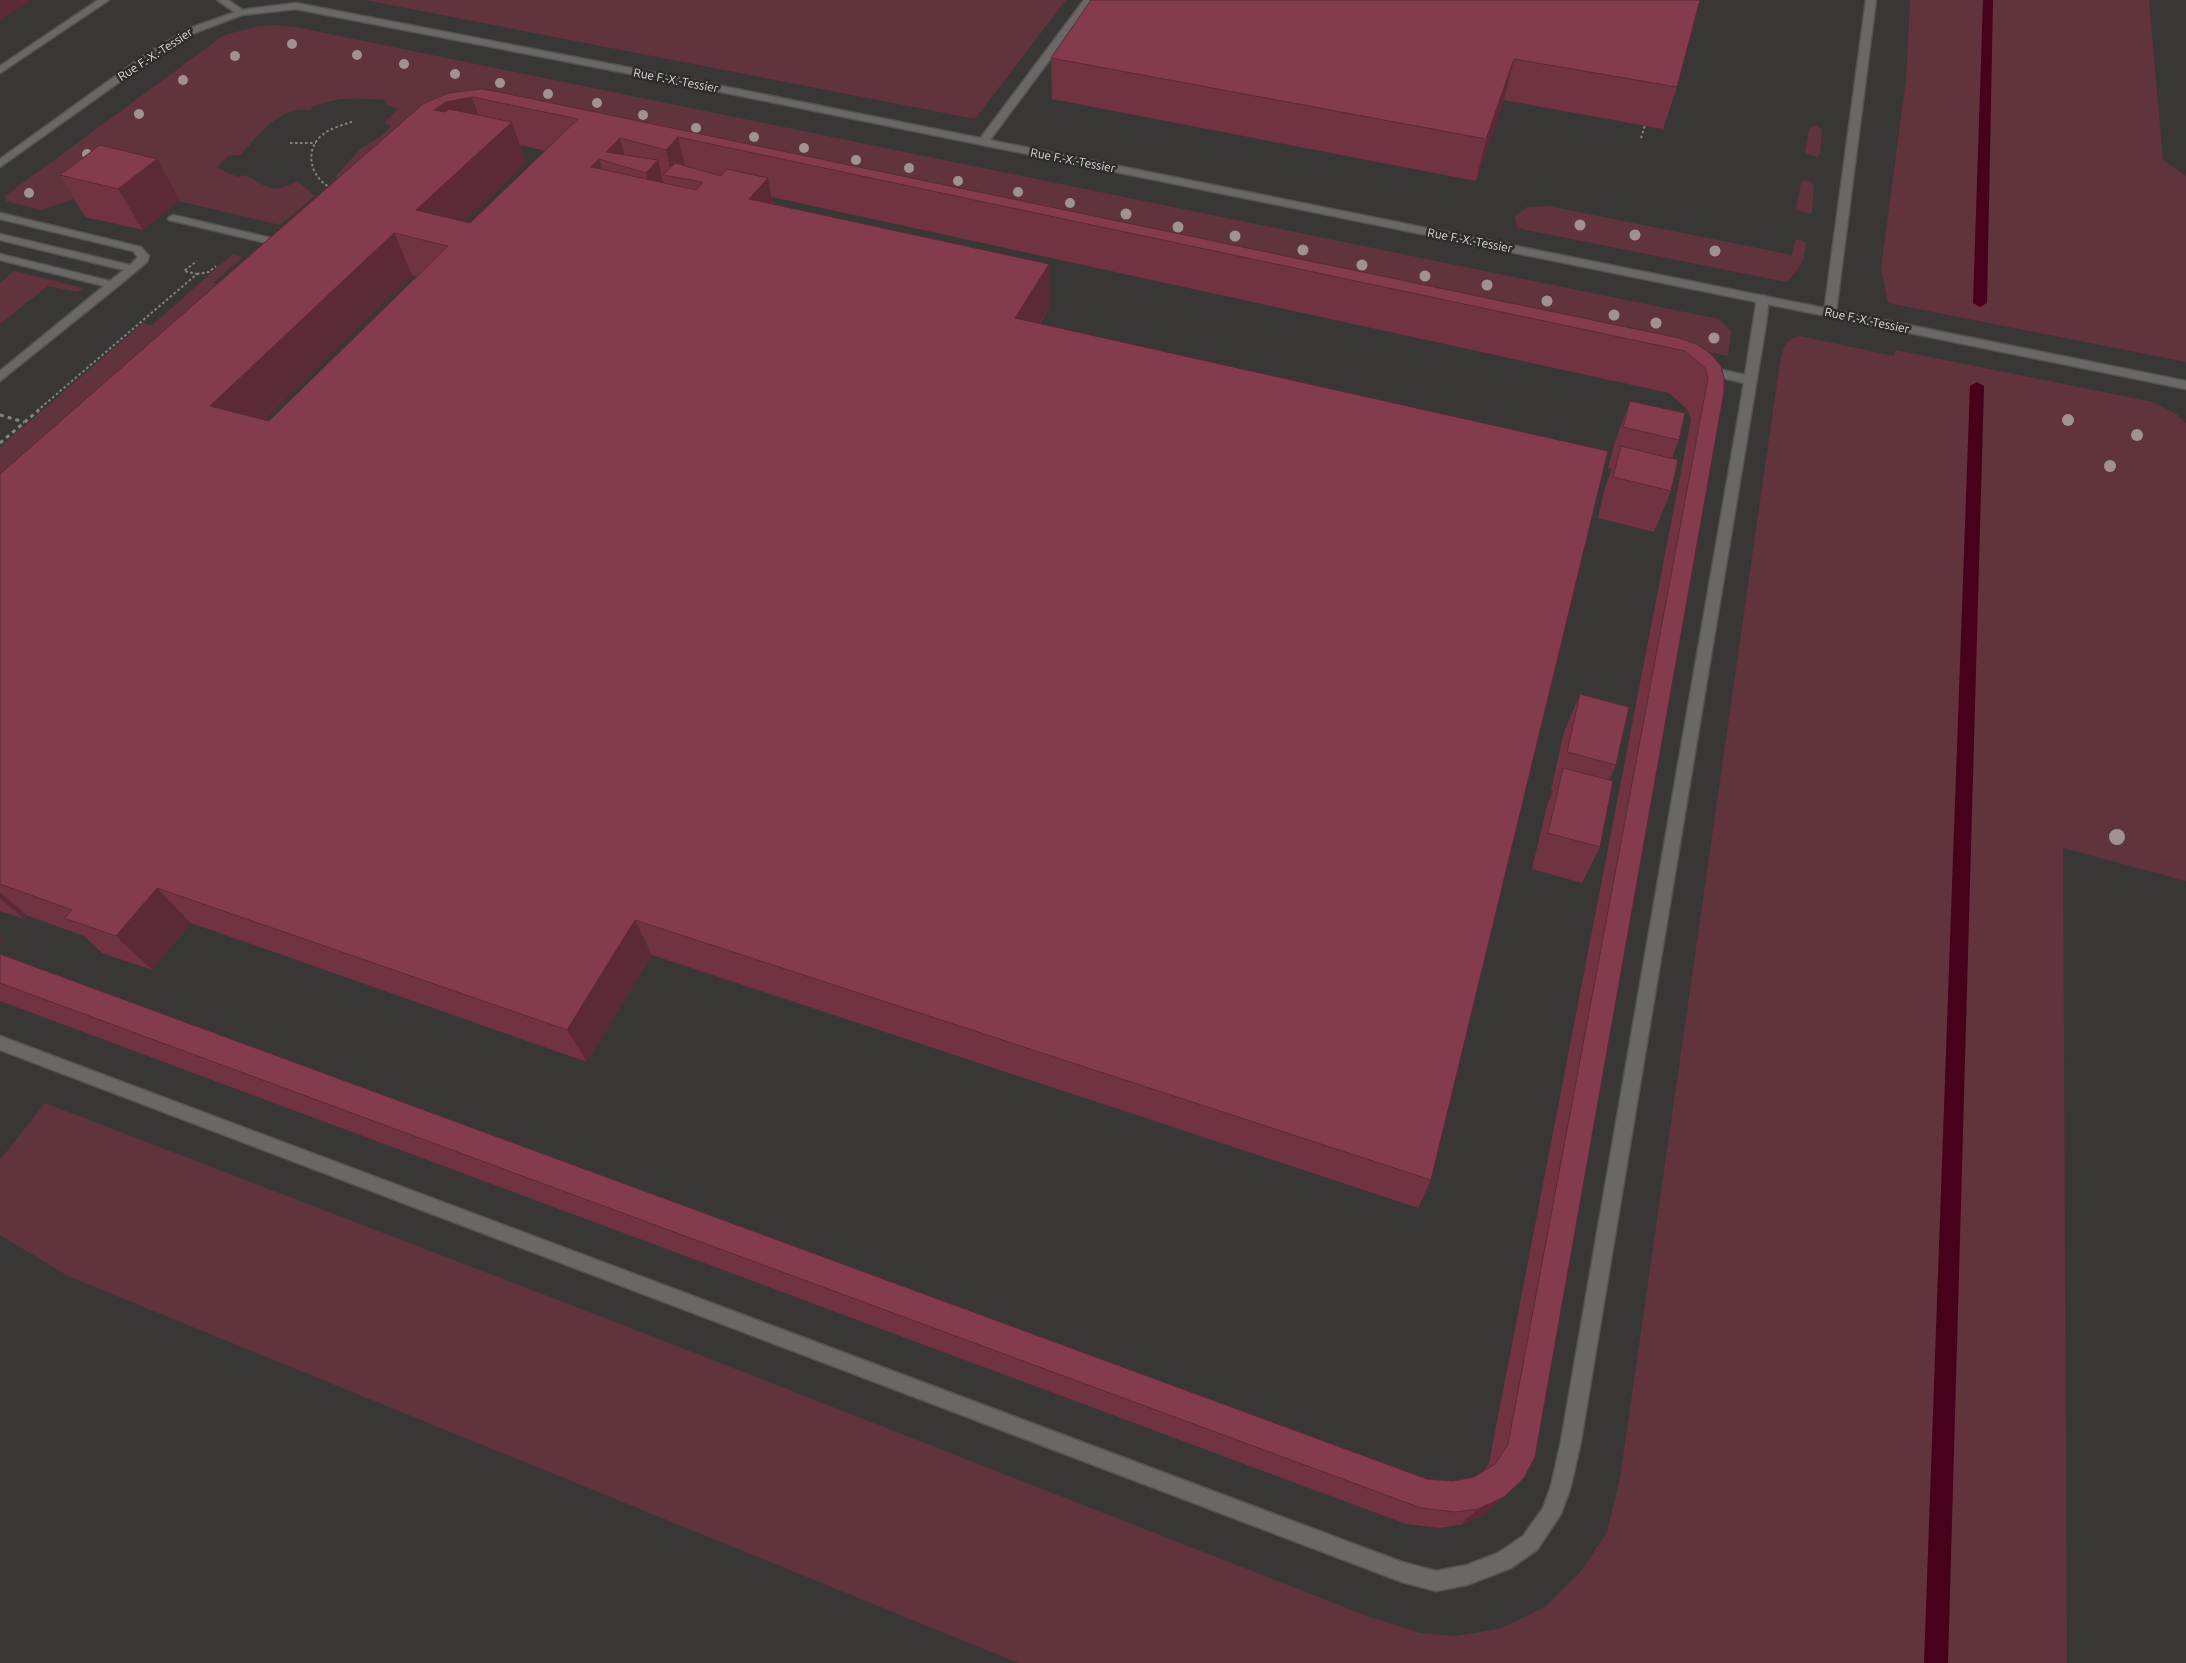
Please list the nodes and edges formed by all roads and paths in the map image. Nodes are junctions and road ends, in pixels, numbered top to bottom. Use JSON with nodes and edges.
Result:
{"nodes":[{"id":1,"x":104,"y":0,"type":"edge"},
{"id":2,"x":222,"y":0,"type":"edge"},
{"id":3,"x":1089,"y":0,"type":"edge"},
{"id":4,"x":1871,"y":0,"type":"edge"},
{"id":5,"x":239,"y":12,"type":"junction"},
{"id":6,"x":0,"y":70,"type":"edge"},
{"id":7,"x":354,"y":121,"type":"dead end"},
{"id":8,"x":1645,"y":125,"type":"dead end"},
{"id":9,"x":1641,"y":138,"type":"dead end"},
{"id":10,"x":983,"y":142,"type":"junction"},
{"id":11,"x":290,"y":143,"type":"dead end"},
{"id":12,"x":316,"y":143,"type":"junction"},
{"id":13,"x":0,"y":164,"type":"edge"},
{"id":14,"x":333,"y":188,"type":"edge"},
{"id":15,"x":0,"y":216,"type":"edge"},
{"id":16,"x":173,"y":218,"type":"dead end"},
{"id":17,"x":0,"y":238,"type":"edge"},
{"id":18,"x":292,"y":254,"type":"edge"},
{"id":19,"x":0,"y":257,"type":"edge"},
{"id":20,"x":132,"y":269,"type":"junction"},
{"id":21,"x":113,"y":285,"type":"junction"},
{"id":22,"x":1762,"y":298,"type":"junction"},
{"id":23,"x":1830,"y":312,"type":"junction"},
{"id":24,"x":1693,"y":367,"type":"edge"},
{"id":25,"x":0,"y":377,"type":"edge"},
{"id":26,"x":1750,"y":380,"type":"junction"},
{"id":27,"x":2186,"y":385,"type":"edge"},
{"id":28,"x":0,"y":415,"type":"edge"},
{"id":29,"x":24,"y":422,"type":"dead end"},
{"id":30,"x":0,"y":1043,"type":"edge"}],
"edges":[{"from":1,"to":6,"type":"street"},
{"from":2,"to":5,"type":"street"},
{"from":3,"to":10,"type":"street"},
{"from":4,"to":23,"type":"street"},
{"from":5,"to":10,"type":"street","name":"Rue F.-X.-Tessier"},
{"from":5,"to":13,"type":"street","name":"Rue F.-X.-Tessier"},
{"from":7,"to":12,"type":"path"},
{"from":8,"to":9,"type":"path"},
{"from":10,"to":22,"type":"street","name":"Rue F.-X.-Tessier"},
{"from":11,"to":12,"type":"path"},
{"from":12,"to":14,"type":"path"},
{"from":15,"to":20,"type":"street"},
{"from":16,"to":18,"type":"street"},
{"from":17,"to":20,"type":"street"},
{"from":19,"to":21,"type":"street"},
{"from":20,"to":21,"type":"street"},
{"from":21,"to":25,"type":"street"},
{"from":22,"to":23,"type":"street","name":"Rue F.-X.-Tessier"},
{"from":22,"to":26,"type":"street"},
{"from":23,"to":27,"type":"street","name":"Rue F.-X.-Tessier"},
{"from":24,"to":26,"type":"street"},
{"from":26,"to":30,"type":"street"},
{"from":28,"to":29,"type":"path"}]}
